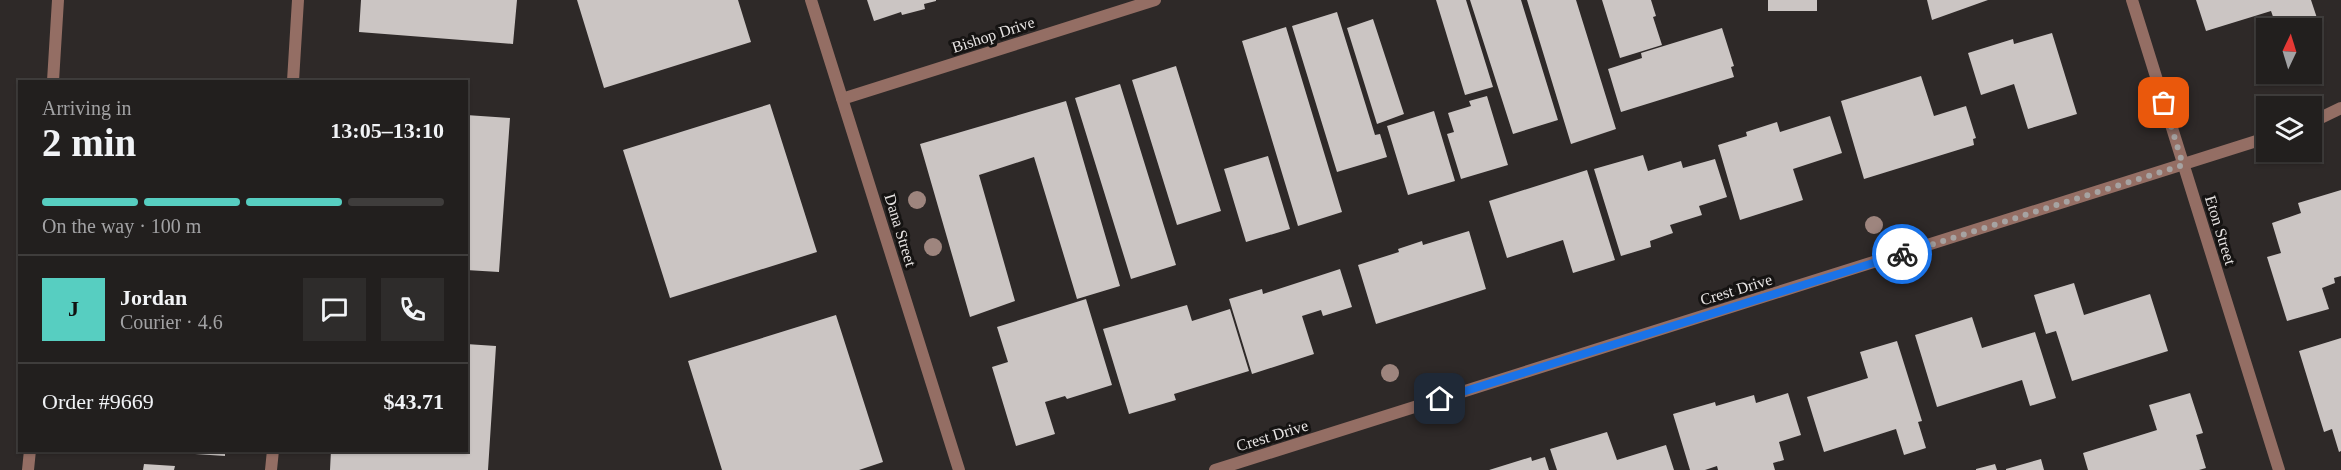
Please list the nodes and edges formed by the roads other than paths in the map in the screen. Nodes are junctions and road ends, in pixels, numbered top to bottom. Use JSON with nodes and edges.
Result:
{"nodes":[{"id":1,"x":58,"y":0,"type":"edge"},
{"id":2,"x":298,"y":0,"type":"edge"},
{"id":3,"x":811,"y":0,"type":"edge"},
{"id":4,"x":1155,"y":0,"type":"edge"},
{"id":5,"x":2132,"y":0,"type":"edge"},
{"id":6,"x":53,"y":80,"type":"edge"},
{"id":7,"x":293,"y":80,"type":"edge"},
{"id":8,"x":842,"y":99,"type":"junction"},
{"id":9,"x":2341,"y":108,"type":"edge"},
{"id":10,"x":2322,"y":117,"type":"edge"},
{"id":11,"x":2256,"y":141,"type":"edge"},
{"id":12,"x":2183,"y":165,"type":"junction"},
{"id":13,"x":30,"y":452,"type":"edge"},
{"id":14,"x":273,"y":452,"type":"edge"},
{"id":15,"x":28,"y":470,"type":"edge"},
{"id":16,"x":272,"y":470,"type":"edge"},
{"id":17,"x":959,"y":470,"type":"edge"},
{"id":18,"x":1215,"y":470,"type":"edge"},
{"id":19,"x":2279,"y":470,"type":"edge"}],
"edges":[{"from":1,"to":6,"type":"street"},
{"from":2,"to":7,"type":"street"},
{"from":3,"to":8,"type":"street","name":"Dana Street"},
{"from":4,"to":8,"type":"street","name":"Bishop Drive"},
{"from":5,"to":12,"type":"street","name":"Eton Street"},
{"from":8,"to":17,"type":"street","name":"Dana Street"},
{"from":9,"to":10,"type":"street"},
{"from":11,"to":12,"type":"street","name":"Crest Drive"},
{"from":12,"to":18,"type":"street","name":"Crest Drive"},
{"from":12,"to":19,"type":"street","name":"Eton Street"},
{"from":13,"to":15,"type":"street"},
{"from":14,"to":16,"type":"street"}]}
